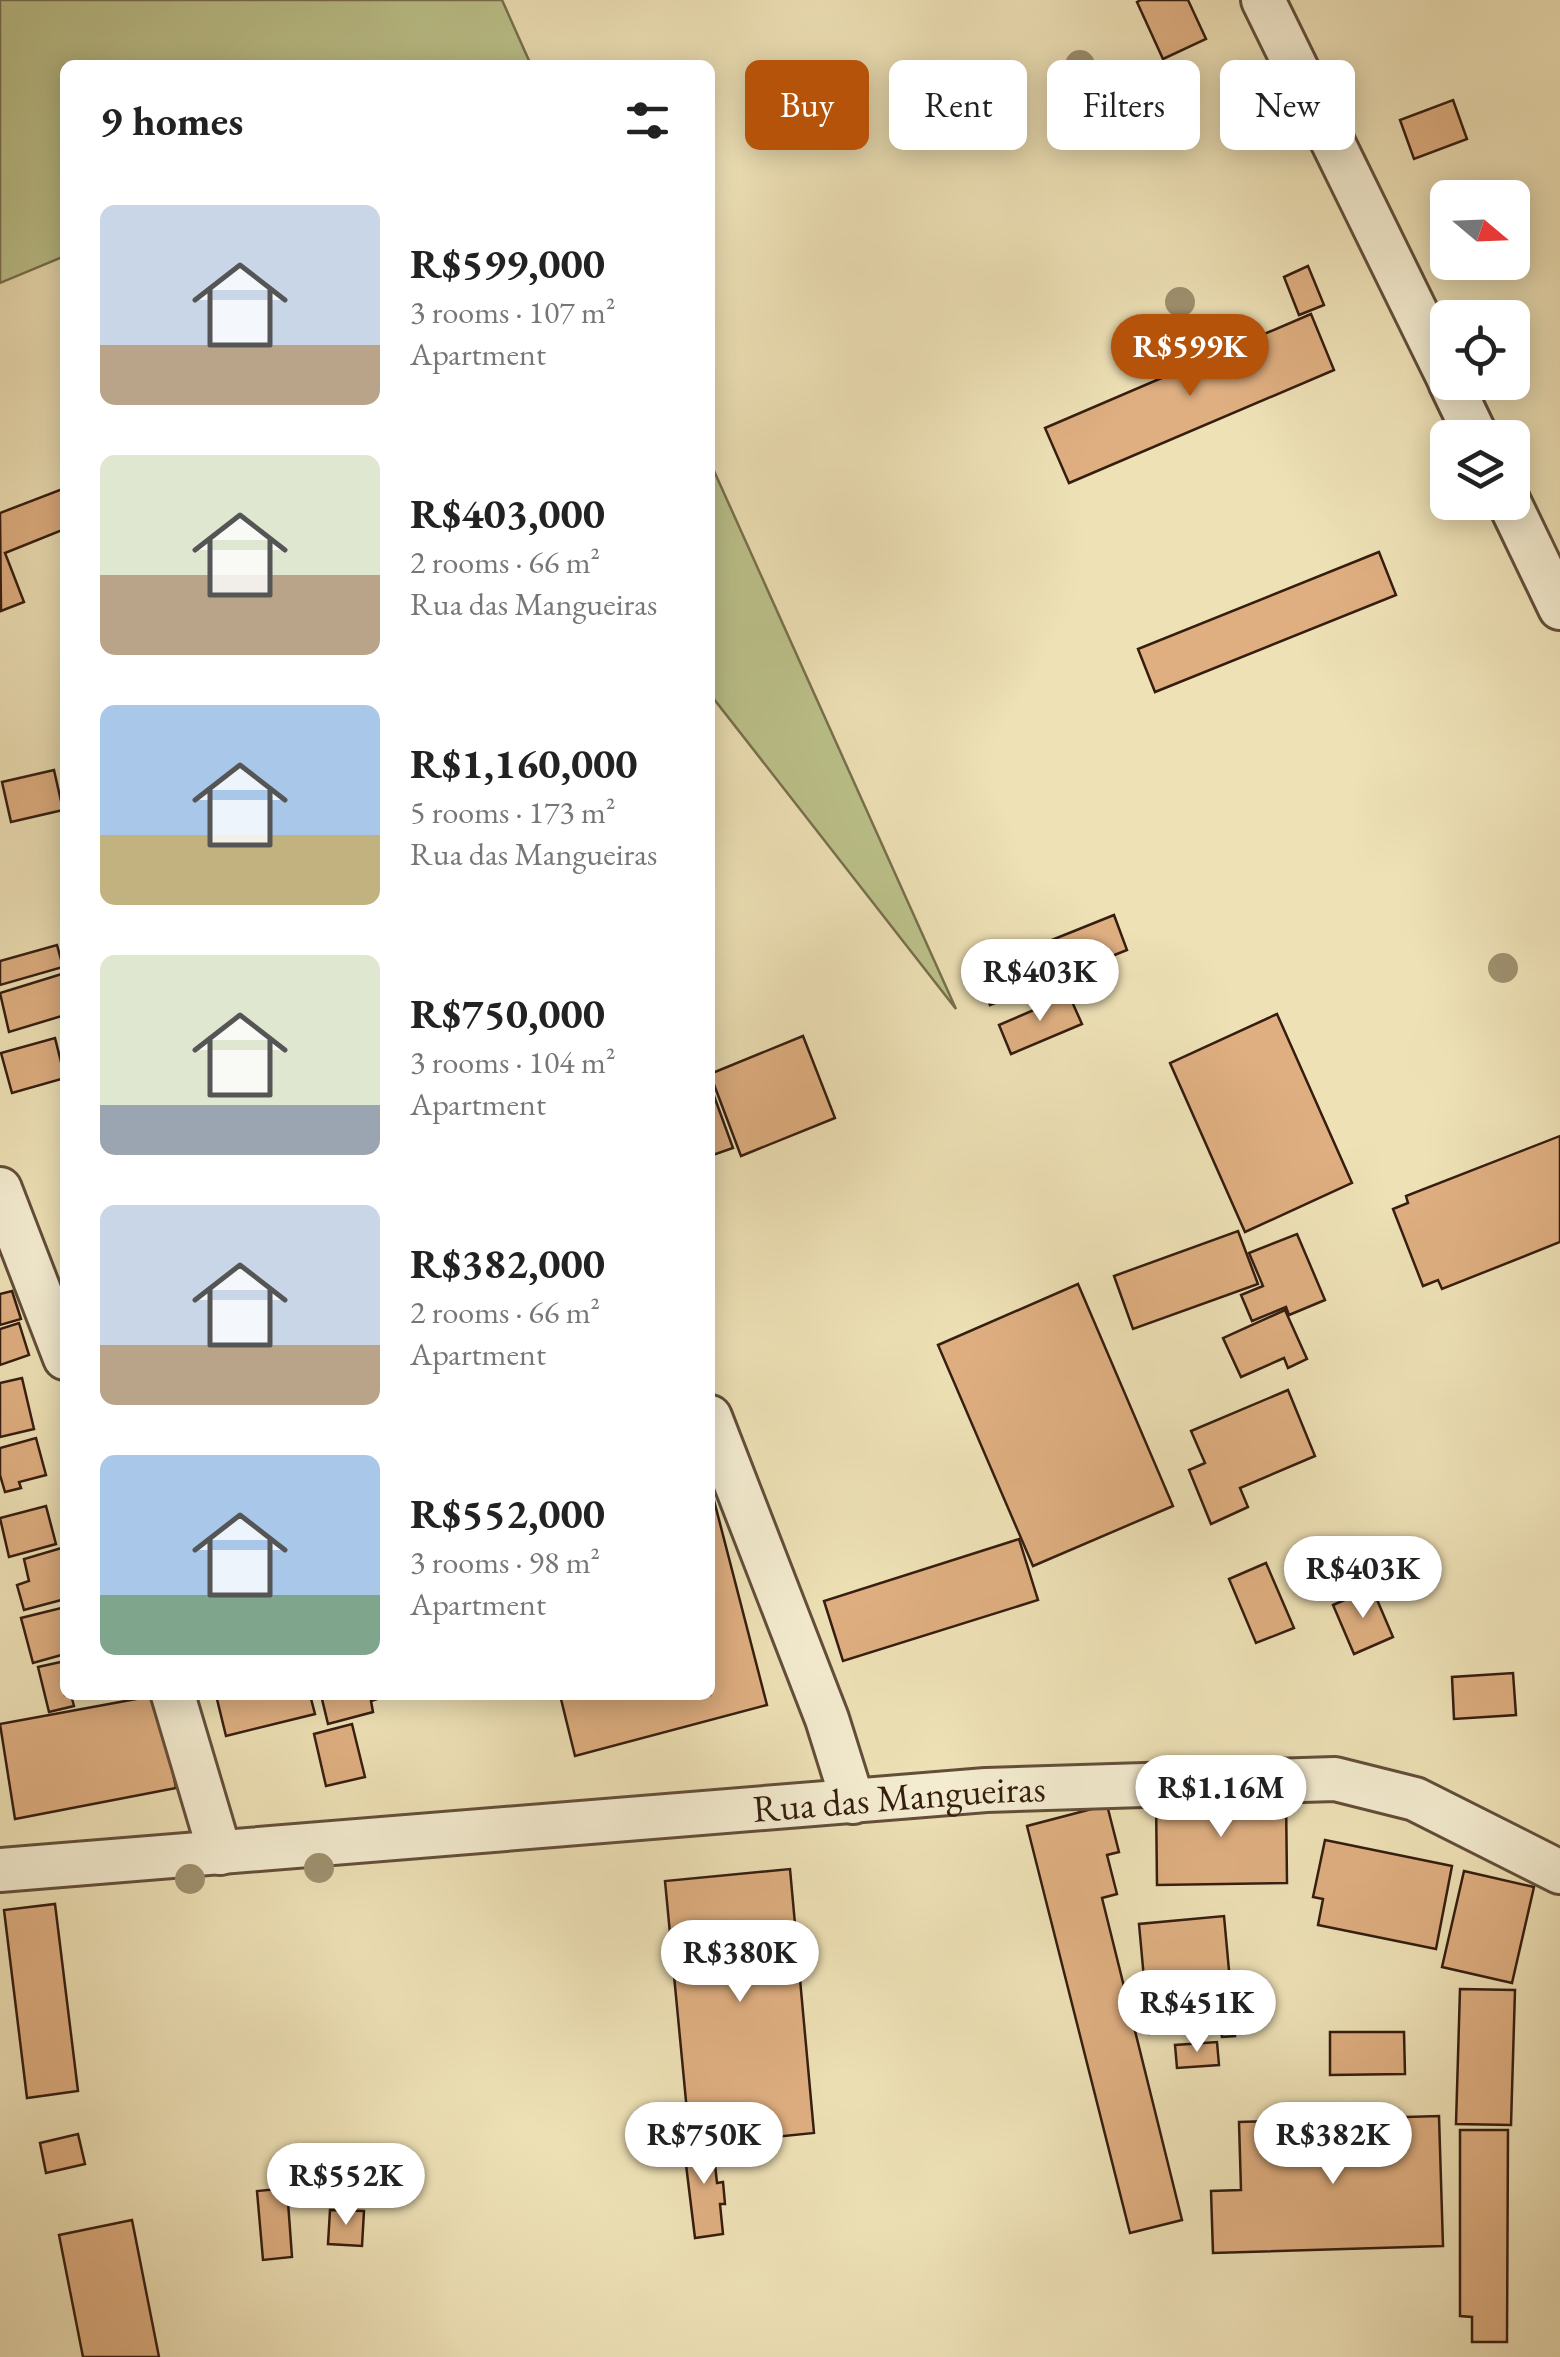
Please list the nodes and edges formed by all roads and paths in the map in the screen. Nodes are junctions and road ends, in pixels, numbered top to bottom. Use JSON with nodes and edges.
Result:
{"nodes":[{"id":1,"x":1264,"y":0,"type":"edge"},
{"id":2,"x":1430,"y":341,"type":"edge"},
{"id":3,"x":1517,"y":520,"type":"edge"},
{"id":4,"x":1560,"y":608,"type":"edge"},
{"id":5,"x":0,"y":1189,"type":"edge"},
{"id":6,"x":60,"y":1345,"type":"edge"},
{"id":7,"x":715,"y":1430,"type":"edge"},
{"id":8,"x":174,"y":1700,"type":"edge"},
{"id":9,"x":853,"y":1802,"type":"junction"},
{"id":10,"x":220,"y":1853,"type":"junction"},
{"id":11,"x":0,"y":1870,"type":"edge"},
{"id":12,"x":1560,"y":1872,"type":"edge"}],
"edges":[{"from":1,"to":2,"type":"street"},
{"from":3,"to":4,"type":"street"},
{"from":5,"to":6,"type":"street"},
{"from":7,"to":9,"type":"street"},
{"from":8,"to":10,"type":"street"},
{"from":9,"to":10,"type":"street","name":"Rua das Mangueiras"},
{"from":9,"to":12,"type":"street","name":"Rua das Mangueiras"},
{"from":10,"to":11,"type":"street","name":"Rua das Mangueiras"}]}
